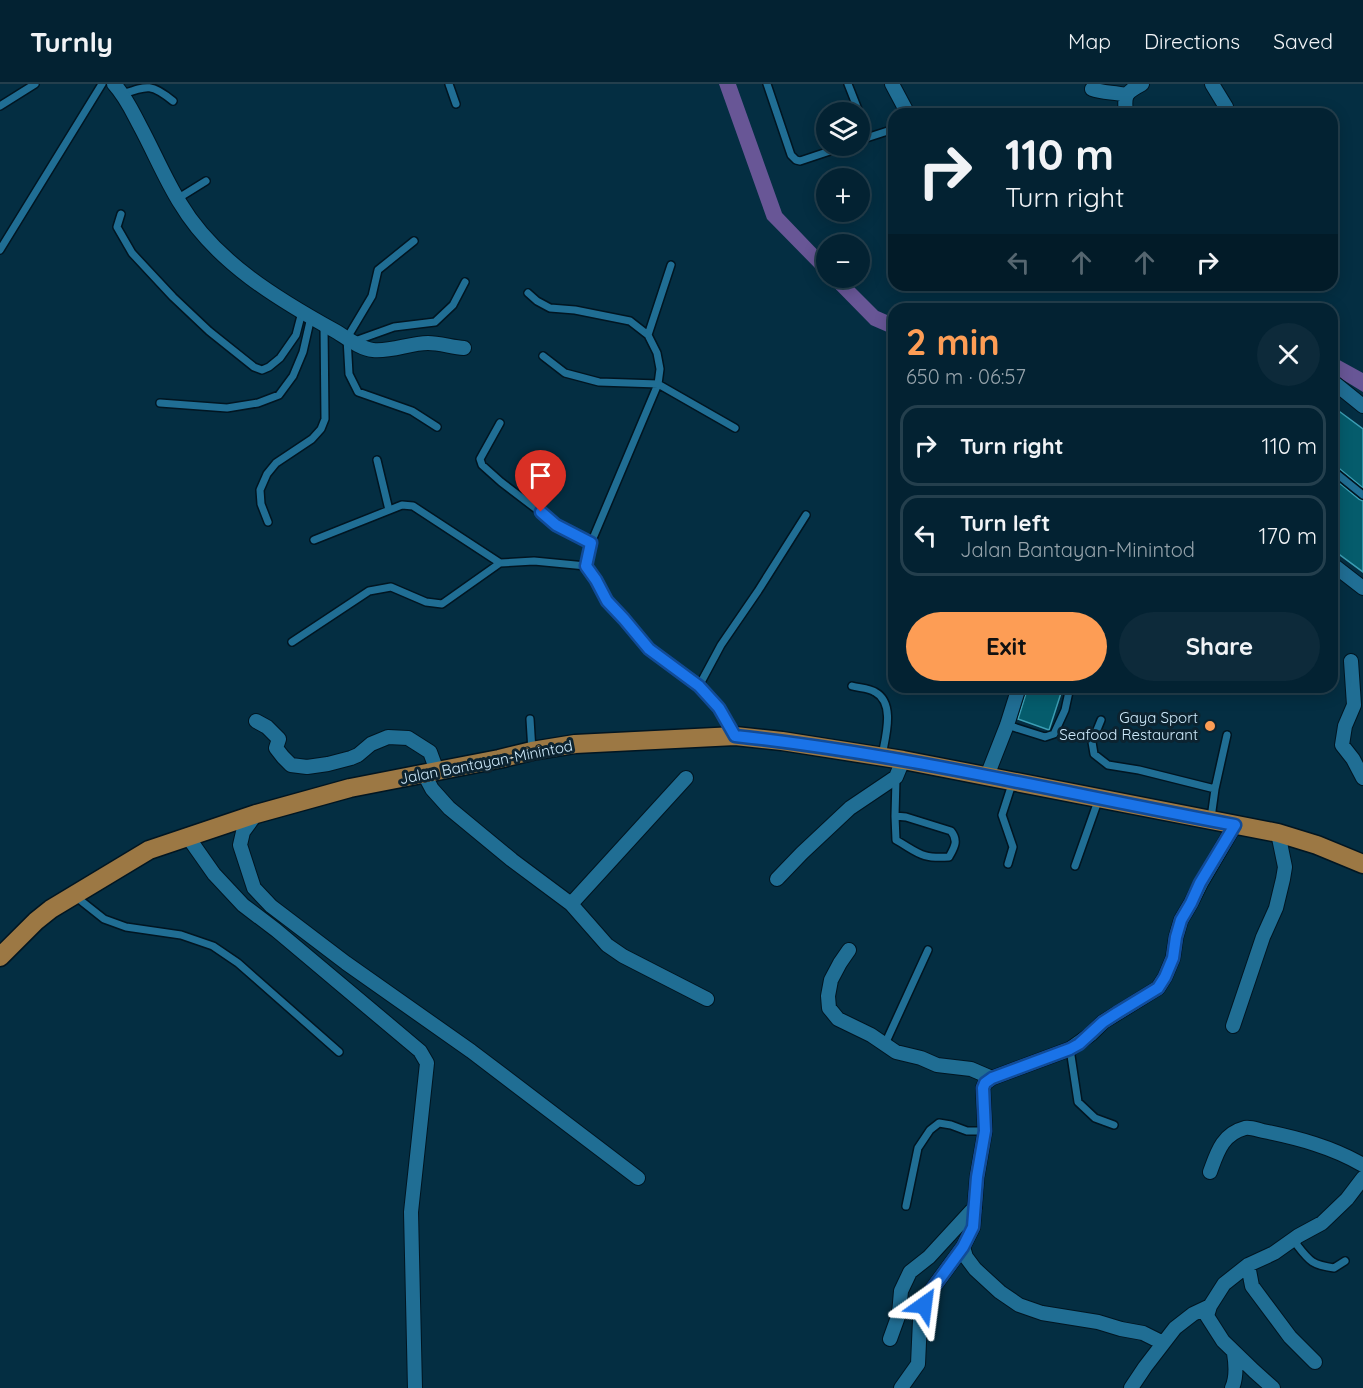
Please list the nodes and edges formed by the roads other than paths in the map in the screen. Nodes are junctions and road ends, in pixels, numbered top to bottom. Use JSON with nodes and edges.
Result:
{"nodes":[{"id":1,"x":35,"y":84,"type":"edge"},
{"id":2,"x":102,"y":84,"type":"edge"},
{"id":3,"x":449,"y":84,"type":"edge"},
{"id":4,"x":767,"y":84,"type":"edge"},
{"id":5,"x":848,"y":84,"type":"edge"},
{"id":6,"x":891,"y":84,"type":"edge"},
{"id":7,"x":1142,"y":84,"type":"edge"},
{"id":8,"x":1212,"y":84,"type":"edge"},
{"id":9,"x":119,"y":89,"type":"edge"},
{"id":10,"x":1092,"y":89,"type":"dead end"},
{"id":11,"x":1126,"y":95,"type":"junction"},
{"id":12,"x":173,"y":101,"type":"dead end"},
{"id":13,"x":855,"y":102,"type":"edge"},
{"id":14,"x":456,"y":104,"type":"dead end"},
{"id":15,"x":0,"y":106,"type":"edge"},
{"id":16,"x":905,"y":108,"type":"edge"},
{"id":17,"x":1126,"y":108,"type":"edge"},
{"id":18,"x":1226,"y":108,"type":"edge"},
{"id":19,"x":888,"y":131,"type":"edge"},
{"id":20,"x":870,"y":136,"type":"edge"},
{"id":21,"x":816,"y":156,"type":"edge"},
{"id":22,"x":206,"y":181,"type":"dead end"},
{"id":23,"x":177,"y":199,"type":"junction"},
{"id":24,"x":121,"y":214,"type":"dead end"},
{"id":25,"x":414,"y":241,"type":"dead end"},
{"id":26,"x":0,"y":250,"type":"edge"},
{"id":27,"x":671,"y":265,"type":"dead end"},
{"id":28,"x":465,"y":282,"type":"dead end"},
{"id":29,"x":528,"y":293,"type":"dead end"},
{"id":30,"x":307,"y":315,"type":"junction"},
{"id":31,"x":324,"y":325,"type":"junction"},
{"id":32,"x":648,"y":335,"type":"junction"},
{"id":33,"x":350,"y":340,"type":"junction"},
{"id":34,"x":464,"y":348,"type":"dead end"},
{"id":35,"x":543,"y":356,"type":"dead end"},
{"id":36,"x":658,"y":384,"type":"junction"},
{"id":37,"x":1338,"y":386,"type":"edge"},
{"id":38,"x":160,"y":403,"type":"dead end"},
{"id":39,"x":1363,"y":406,"type":"edge"},
{"id":40,"x":500,"y":423,"type":"dead end"},
{"id":41,"x":437,"y":427,"type":"dead end"},
{"id":42,"x":735,"y":428,"type":"dead end"},
{"id":43,"x":377,"y":460,"type":"dead end"},
{"id":44,"x":1338,"y":476,"type":"edge"},
{"id":45,"x":1363,"y":495,"type":"edge"},
{"id":46,"x":389,"y":510,"type":"junction"},
{"id":47,"x":806,"y":515,"type":"dead end"},
{"id":48,"x":268,"y":522,"type":"dead end"},
{"id":49,"x":314,"y":540,"type":"dead end"},
{"id":50,"x":591,"y":543,"type":"junction"},
{"id":51,"x":500,"y":563,"type":"junction"},
{"id":52,"x":586,"y":566,"type":"junction"},
{"id":53,"x":1338,"y":569,"type":"edge"},
{"id":54,"x":1363,"y":588,"type":"edge"},
{"id":55,"x":292,"y":642,"type":"dead end"},
{"id":56,"x":1351,"y":661,"type":"dead end"},
{"id":57,"x":699,"y":686,"type":"junction"},
{"id":58,"x":852,"y":686,"type":"dead end"},
{"id":59,"x":1017,"y":693,"type":"edge"},
{"id":60,"x":1069,"y":693,"type":"edge"},
{"id":61,"x":530,"y":719,"type":"dead end"},
{"id":62,"x":1101,"y":720,"type":"dead end"},
{"id":63,"x":256,"y":721,"type":"dead end"},
{"id":64,"x":1007,"y":724,"type":"junction"},
{"id":65,"x":1227,"y":735,"type":"dead end"},
{"id":66,"x":735,"y":736,"type":"junction"},
{"id":67,"x":531,"y":751,"type":"junction"},
{"id":68,"x":882,"y":756,"type":"junction"},
{"id":69,"x":900,"y":768,"type":"junction"},
{"id":70,"x":430,"y":772,"type":"junction"},
{"id":71,"x":987,"y":776,"type":"junction"},
{"id":72,"x":686,"y":778,"type":"dead end"},
{"id":73,"x":1363,"y":778,"type":"edge"},
{"id":74,"x":1013,"y":781,"type":"junction"},
{"id":75,"x":1215,"y":789,"type":"junction"},
{"id":76,"x":1099,"y":798,"type":"junction"},
{"id":77,"x":256,"y":814,"type":"junction"},
{"id":78,"x":895,"y":816,"type":"junction"},
{"id":79,"x":1211,"y":820,"type":"junction"},
{"id":80,"x":1235,"y":825,"type":"junction"},
{"id":81,"x":1278,"y":833,"type":"junction"},
{"id":82,"x":188,"y":837,"type":"junction"},
{"id":83,"x":1008,"y":864,"type":"dead end"},
{"id":84,"x":1363,"y":864,"type":"edge"},
{"id":85,"x":1075,"y":866,"type":"dead end"},
{"id":86,"x":777,"y":879,"type":"dead end"},
{"id":87,"x":74,"y":894,"type":"junction"},
{"id":88,"x":571,"y":904,"type":"junction"},
{"id":89,"x":928,"y":950,"type":"dead end"},
{"id":90,"x":849,"y":951,"type":"dead end"},
{"id":91,"x":0,"y":957,"type":"edge"},
{"id":92,"x":707,"y":999,"type":"dead end"},
{"id":93,"x":1233,"y":1026,"type":"dead end"},
{"id":94,"x":885,"y":1044,"type":"junction"},
{"id":95,"x":1070,"y":1049,"type":"junction"},
{"id":96,"x":339,"y":1052,"type":"dead end"},
{"id":97,"x":992,"y":1078,"type":"junction"},
{"id":98,"x":1114,"y":1125,"type":"dead end"},
{"id":99,"x":985,"y":1131,"type":"junction"},
{"id":100,"x":1363,"y":1165,"type":"edge"},
{"id":101,"x":1210,"y":1172,"type":"dead end"},
{"id":102,"x":638,"y":1178,"type":"dead end"},
{"id":103,"x":1363,"y":1178,"type":"edge"},
{"id":104,"x":906,"y":1206,"type":"dead end"},
{"id":105,"x":975,"y":1207,"type":"junction"},
{"id":106,"x":1298,"y":1236,"type":"junction"},
{"id":107,"x":963,"y":1247,"type":"junction"},
{"id":108,"x":1346,"y":1261,"type":"dead end"},
{"id":109,"x":1248,"y":1265,"type":"junction"},
{"id":110,"x":1210,"y":1306,"type":"junction"},
{"id":111,"x":890,"y":1339,"type":"dead end"},
{"id":112,"x":1163,"y":1343,"type":"junction"},
{"id":113,"x":1234,"y":1353,"type":"junction"},
{"id":114,"x":1315,"y":1362,"type":"dead end"},
{"id":115,"x":415,"y":1388,"type":"edge"},
{"id":116,"x":901,"y":1388,"type":"edge"},
{"id":117,"x":1131,"y":1388,"type":"edge"},
{"id":118,"x":1232,"y":1388,"type":"edge"},
{"id":119,"x":1273,"y":1388,"type":"edge"}],
"edges":[{"from":1,"to":15,"type":"lane"},
{"from":2,"to":26,"type":"lane"},
{"from":3,"to":14,"type":"lane"},
{"from":4,"to":21,"type":"lane"},
{"from":5,"to":13,"type":"lane"},
{"from":6,"to":16,"type":"street"},
{"from":7,"to":11,"type":"street"},
{"from":8,"to":18,"type":"street"},
{"from":9,"to":12,"type":"lane"},
{"from":9,"to":23,"type":"street"},
{"from":10,"to":11,"type":"street"},
{"from":11,"to":17,"type":"street"},
{"from":19,"to":20,"type":"lane"},
{"from":22,"to":23,"type":"lane"},
{"from":23,"to":30,"type":"street"},
{"from":24,"to":30,"type":"lane"},
{"from":25,"to":33,"type":"lane"},
{"from":27,"to":32,"type":"lane"},
{"from":28,"to":33,"type":"lane"},
{"from":29,"to":32,"type":"lane"},
{"from":30,"to":31,"type":"street"},
{"from":30,"to":38,"type":"lane"},
{"from":31,"to":33,"type":"street"},
{"from":31,"to":48,"type":"lane"},
{"from":32,"to":36,"type":"lane"},
{"from":33,"to":34,"type":"street"},
{"from":33,"to":41,"type":"lane"},
{"from":35,"to":36,"type":"lane"},
{"from":36,"to":42,"type":"lane"},
{"from":36,"to":50,"type":"lane"},
{"from":37,"to":39,"type":"street"},
{"from":40,"to":50,"type":"lane"},
{"from":43,"to":46,"type":"lane"},
{"from":44,"to":45,"type":"lane"},
{"from":46,"to":49,"type":"lane"},
{"from":46,"to":51,"type":"lane"},
{"from":47,"to":57,"type":"lane"},
{"from":50,"to":52,"type":"lane"},
{"from":51,"to":52,"type":"lane"},
{"from":51,"to":55,"type":"lane"},
{"from":52,"to":57,"type":"lane"},
{"from":53,"to":54,"type":"street"},
{"from":56,"to":73,"type":"street"},
{"from":57,"to":66,"type":"lane"},
{"from":58,"to":68,"type":"lane"},
{"from":59,"to":64,"type":"street"},
{"from":60,"to":64,"type":"lane"},
{"from":61,"to":67,"type":"lane"},
{"from":62,"to":75,"type":"lane"},
{"from":63,"to":70,"type":"street"},
{"from":64,"to":71,"type":"street"},
{"from":65,"to":75,"type":"lane"},
{"from":66,"to":67,"type":"main road","name":"Jalan Bantayan-Minintod"},
{"from":66,"to":68,"type":"main road","name":"Jalan Bantayan-Minintod"},
{"from":67,"to":70,"type":"main road","name":"Jalan Bantayan-Minintod"},
{"from":68,"to":69,"type":"main road","name":"Jalan Bantayan-Minintod"},
{"from":69,"to":71,"type":"main road","name":"Jalan Bantayan-Minintod"},
{"from":69,"to":78,"type":"lane"},
{"from":69,"to":86,"type":"street"},
{"from":70,"to":77,"type":"main road","name":"Jalan Bantayan-Minintod"},
{"from":70,"to":88,"type":"street"},
{"from":71,"to":74,"type":"main road","name":"Jalan Bantayan-Minintod"},
{"from":72,"to":88,"type":"street"},
{"from":74,"to":76,"type":"main road","name":"Jalan Bantayan-Minintod"},
{"from":74,"to":83,"type":"lane"},
{"from":75,"to":79,"type":"lane"},
{"from":76,"to":79,"type":"main road","name":"Jalan Bantayan-Minintod"},
{"from":76,"to":85,"type":"lane"},
{"from":77,"to":82,"type":"main road","name":"Jalan Bantayan-Minintod"},
{"from":77,"to":102,"type":"street"},
{"from":78,"to":78,"type":"lane"},
{"from":79,"to":80,"type":"main road","name":"Jalan Bantayan-Minintod"},
{"from":80,"to":81,"type":"main road","name":"Jalan Bantayan-Minintod"},
{"from":80,"to":95,"type":"street"},
{"from":81,"to":84,"type":"main road","name":"Jalan Bantayan-Minintod"},
{"from":81,"to":93,"type":"street"},
{"from":82,"to":87,"type":"main road","name":"Jalan Bantayan-Minintod"},
{"from":82,"to":115,"type":"street"},
{"from":87,"to":91,"type":"main road","name":"Jalan Bantayan-Minintod"},
{"from":87,"to":96,"type":"lane"},
{"from":88,"to":92,"type":"street"},
{"from":89,"to":94,"type":"lane"},
{"from":90,"to":94,"type":"street"},
{"from":94,"to":97,"type":"street"},
{"from":95,"to":97,"type":"street"},
{"from":95,"to":98,"type":"lane"},
{"from":97,"to":99,"type":"street"},
{"from":99,"to":104,"type":"lane"},
{"from":99,"to":105,"type":"street"},
{"from":100,"to":101,"type":"street"},
{"from":103,"to":106,"type":"street"},
{"from":105,"to":107,"type":"street"},
{"from":105,"to":111,"type":"street"},
{"from":106,"to":108,"type":"lane"},
{"from":106,"to":109,"type":"street"},
{"from":107,"to":112,"type":"street"},
{"from":107,"to":116,"type":"street"},
{"from":109,"to":110,"type":"street"},
{"from":109,"to":114,"type":"street"},
{"from":110,"to":112,"type":"street"},
{"from":110,"to":113,"type":"street"},
{"from":112,"to":117,"type":"street"},
{"from":113,"to":118,"type":"street"},
{"from":113,"to":119,"type":"street"}]}
